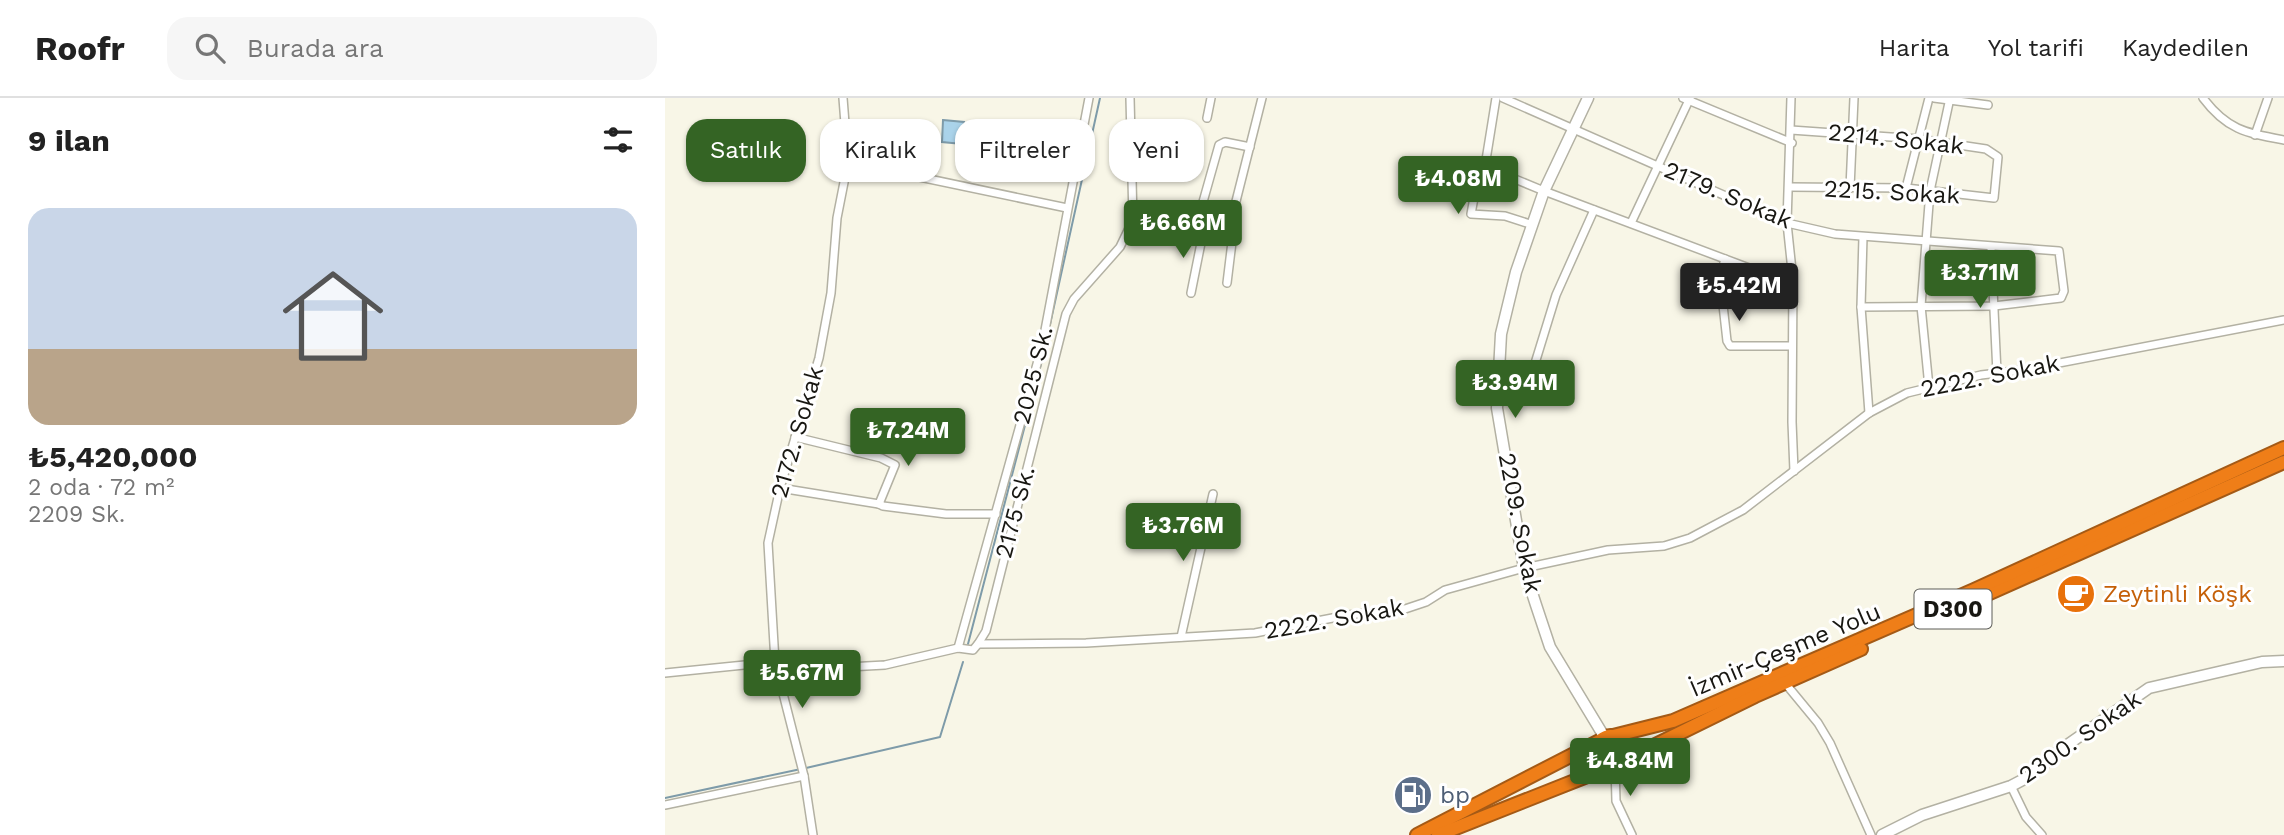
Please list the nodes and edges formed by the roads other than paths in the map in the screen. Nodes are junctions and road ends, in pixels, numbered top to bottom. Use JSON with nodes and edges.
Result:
{"nodes":[{"id":1,"x":843,"y":98,"type":"edge"},
{"id":2,"x":1089,"y":98,"type":"edge"},
{"id":3,"x":1130,"y":98,"type":"edge"},
{"id":4,"x":1211,"y":98,"type":"edge"},
{"id":5,"x":1262,"y":98,"type":"edge"},
{"id":6,"x":1496,"y":98,"type":"edge"},
{"id":7,"x":1503,"y":98,"type":"edge"},
{"id":8,"x":1588,"y":98,"type":"edge"},
{"id":9,"x":1791,"y":98,"type":"edge"},
{"id":10,"x":1853,"y":98,"type":"edge"},
{"id":11,"x":1929,"y":98,"type":"edge"},
{"id":12,"x":1934,"y":98,"type":"edge"},
{"id":13,"x":2203,"y":98,"type":"edge"},
{"id":14,"x":2268,"y":98,"type":"edge"},
{"id":15,"x":1688,"y":99,"type":"edge"},
{"id":16,"x":1950,"y":99,"type":"edge"},
{"id":17,"x":1988,"y":105,"type":"dead end"},
{"id":18,"x":1207,"y":118,"type":"dead end"},
{"id":19,"x":845,"y":119,"type":"edge"},
{"id":20,"x":1572,"y":129,"type":"junction"},
{"id":21,"x":1791,"y":130,"type":"junction"},
{"id":22,"x":1850,"y":133,"type":"junction"},
{"id":23,"x":2255,"y":135,"type":"junction"},
{"id":24,"x":1919,"y":139,"type":"junction"},
{"id":25,"x":2284,"y":140,"type":"edge"},
{"id":26,"x":1792,"y":143,"type":"junction"},
{"id":27,"x":1940,"y":143,"type":"junction"},
{"id":28,"x":1250,"y":147,"type":"junction"},
{"id":29,"x":1486,"y":160,"type":"junction"},
{"id":30,"x":1659,"y":165,"type":"junction"},
{"id":31,"x":844,"y":182,"type":"edge"},
{"id":32,"x":941,"y":182,"type":"edge"},
{"id":33,"x":1790,"y":187,"type":"junction"},
{"id":34,"x":1906,"y":187,"type":"junction"},
{"id":35,"x":1850,"y":188,"type":"junction"},
{"id":36,"x":1544,"y":191,"type":"junction"},
{"id":37,"x":1930,"y":191,"type":"junction"},
{"id":38,"x":1994,"y":198,"type":"joint"},
{"id":39,"x":1067,"y":208,"type":"junction"},
{"id":40,"x":1594,"y":210,"type":"junction"},
{"id":41,"x":1133,"y":220,"type":"junction"},
{"id":42,"x":1200,"y":221,"type":"junction"},
{"id":43,"x":1631,"y":223,"type":"junction"},
{"id":44,"x":1787,"y":223,"type":"junction"},
{"id":45,"x":1230,"y":225,"type":"junction"},
{"id":46,"x":1533,"y":225,"type":"junction"},
{"id":47,"x":1203,"y":233,"type":"junction"},
{"id":48,"x":1863,"y":237,"type":"junction"},
{"id":49,"x":1927,"y":241,"type":"junction"},
{"id":50,"x":1991,"y":247,"type":"junction"},
{"id":51,"x":1725,"y":259,"type":"junction"},
{"id":52,"x":1793,"y":280,"type":"junction"},
{"id":53,"x":1227,"y":283,"type":"dead end"},
{"id":54,"x":1191,"y":293,"type":"dead end"},
{"id":55,"x":1921,"y":306,"type":"junction"},
{"id":56,"x":1994,"y":306,"type":"junction"},
{"id":57,"x":1861,"y":307,"type":"junction"},
{"id":58,"x":2284,"y":320,"type":"edge"},
{"id":59,"x":1791,"y":346,"type":"junction"},
{"id":60,"x":1498,"y":367,"type":"junction"},
{"id":61,"x":1997,"y":373,"type":"junction"},
{"id":62,"x":1929,"y":387,"type":"junction"},
{"id":63,"x":1868,"y":413,"type":"junction"},
{"id":64,"x":795,"y":437,"type":"junction"},
{"id":65,"x":2284,"y":448,"type":"edge"},
{"id":66,"x":2284,"y":462,"type":"edge"},
{"id":67,"x":1794,"y":471,"type":"junction"},
{"id":68,"x":780,"y":488,"type":"junction"},
{"id":69,"x":1213,"y":494,"type":"dead end"},
{"id":70,"x":879,"y":504,"type":"junction"},
{"id":71,"x":996,"y":514,"type":"junction"},
{"id":72,"x":1524,"y":568,"type":"junction"},
{"id":73,"x":1181,"y":637,"type":"junction"},
{"id":74,"x":978,"y":644,"type":"junction"},
{"id":75,"x":958,"y":648,"type":"junction"},
{"id":76,"x":775,"y":662,"type":"junction"},
{"id":77,"x":2284,"y":662,"type":"edge"},
{"id":78,"x":665,"y":673,"type":"edge"},
{"id":79,"x":1785,"y":683,"type":"junction"},
{"id":80,"x":1605,"y":738,"type":"junction"},
{"id":81,"x":1615,"y":765,"type":"junction"},
{"id":82,"x":804,"y":776,"type":"junction"},
{"id":83,"x":2011,"y":786,"type":"junction"},
{"id":84,"x":665,"y":805,"type":"edge"},
{"id":85,"x":813,"y":835,"type":"edge"},
{"id":86,"x":1417,"y":835,"type":"edge"},
{"id":87,"x":1439,"y":835,"type":"edge"},
{"id":88,"x":1632,"y":835,"type":"edge"},
{"id":89,"x":1871,"y":835,"type":"edge"},
{"id":90,"x":1882,"y":835,"type":"edge"},
{"id":91,"x":2042,"y":835,"type":"edge"}],
"edges":[{"from":1,"to":19,"type":"street","name":"2172. Sokak"},
{"from":2,"to":39,"type":"street","name":"2025 Sk."},
{"from":3,"to":41,"type":"street"},
{"from":4,"to":18,"type":"street"},
{"from":5,"to":28,"type":"street"},
{"from":6,"to":29,"type":"street"},
{"from":7,"to":20,"type":"street","name":"2179. Sokak"},
{"from":8,"to":20,"type":"street","name":"2209. Sokak"},
{"from":9,"to":21,"type":"street"},
{"from":10,"to":22,"type":"street"},
{"from":11,"to":24,"type":"street"},
{"from":12,"to":16,"type":"street"},
{"from":13,"to":23,"type":"street"},
{"from":14,"to":23,"type":"street"},
{"from":15,"to":26,"type":"street"},
{"from":15,"to":30,"type":"street"},
{"from":16,"to":17,"type":"street"},
{"from":16,"to":27,"type":"street"},
{"from":20,"to":30,"type":"street","name":"2179. Sokak"},
{"from":20,"to":36,"type":"street","name":"2209. Sokak"},
{"from":21,"to":22,"type":"street","name":"2214. Sokak"},
{"from":21,"to":26,"type":"street"},
{"from":22,"to":24,"type":"street","name":"2214. Sokak"},
{"from":22,"to":35,"type":"street"},
{"from":23,"to":25,"type":"street"},
{"from":24,"to":27,"type":"street","name":"2214. Sokak"},
{"from":24,"to":34,"type":"street"},
{"from":26,"to":33,"type":"street"},
{"from":27,"to":37,"type":"street"},
{"from":27,"to":38,"type":"street","name":"2214. Sokak"},
{"from":28,"to":42,"type":"street"},
{"from":28,"to":45,"type":"street"},
{"from":29,"to":36,"type":"street"},
{"from":29,"to":46,"type":"street"},
{"from":30,"to":43,"type":"street"},
{"from":30,"to":44,"type":"street","name":"2179. Sokak"},
{"from":31,"to":64,"type":"street","name":"2172. Sokak"},
{"from":32,"to":39,"type":"street"},
{"from":33,"to":35,"type":"street","name":"2215. Sokak"},
{"from":33,"to":44,"type":"street"},
{"from":34,"to":35,"type":"street","name":"2215. Sokak"},
{"from":34,"to":37,"type":"street","name":"2215. Sokak"},
{"from":36,"to":40,"type":"street"},
{"from":36,"to":46,"type":"street","name":"2209. Sokak"},
{"from":37,"to":38,"type":"street","name":"2215. Sokak"},
{"from":37,"to":49,"type":"street"},
{"from":39,"to":71,"type":"street","name":"2025 Sk."},
{"from":40,"to":43,"type":"street"},
{"from":40,"to":60,"type":"street"},
{"from":41,"to":47,"type":"street"},
{"from":41,"to":74,"type":"street","name":"2175 Sk."},
{"from":42,"to":45,"type":"street"},
{"from":42,"to":47,"type":"street"},
{"from":43,"to":51,"type":"street"},
{"from":44,"to":48,"type":"street","name":"2179. Sokak"},
{"from":44,"to":52,"type":"street"},
{"from":45,"to":53,"type":"street"},
{"from":46,"to":60,"type":"street","name":"2209. Sokak"},
{"from":47,"to":54,"type":"street"},
{"from":48,"to":49,"type":"street","name":"2179. Sokak"},
{"from":48,"to":57,"type":"street"},
{"from":49,"to":50,"type":"street","name":"2179. Sokak"},
{"from":49,"to":55,"type":"street"},
{"from":50,"to":56,"type":"street"},
{"from":50,"to":56,"type":"street","name":"2179. Sokak"},
{"from":51,"to":52,"type":"street"},
{"from":51,"to":59,"type":"street"},
{"from":52,"to":59,"type":"street"},
{"from":55,"to":56,"type":"street"},
{"from":55,"to":57,"type":"street"},
{"from":55,"to":62,"type":"street"},
{"from":56,"to":61,"type":"street"},
{"from":57,"to":63,"type":"street"},
{"from":58,"to":61,"type":"street","name":"2222. Sokak"},
{"from":59,"to":67,"type":"street"},
{"from":60,"to":72,"type":"street","name":"2209. Sokak"},
{"from":61,"to":62,"type":"street","name":"2222. Sokak"},
{"from":62,"to":63,"type":"street","name":"2222. Sokak"},
{"from":63,"to":67,"type":"street","name":"2222. Sokak"},
{"from":64,"to":68,"type":"street","name":"2172. Sokak"},
{"from":64,"to":70,"type":"street"},
{"from":65,"to":80,"type":"highway","name":"İzmir-Çeşme Yolu","number":"D300"},
{"from":66,"to":79,"type":"highway","name":"İzmir-Çeşme Yolu","number":"D300"},
{"from":67,"to":72,"type":"street","name":"2222. Sokak"},
{"from":68,"to":70,"type":"street"},
{"from":68,"to":76,"type":"street","name":"2172. Sokak"},
{"from":69,"to":73,"type":"street"},
{"from":70,"to":71,"type":"street"},
{"from":71,"to":75,"type":"street","name":"2025 Sk."},
{"from":72,"to":73,"type":"street","name":"2222. Sokak"},
{"from":72,"to":80,"type":"street","name":"2209. Sokak"},
{"from":73,"to":74,"type":"street","name":"2222. Sokak"},
{"from":74,"to":75,"type":"street","name":"2222. Sokak"},
{"from":75,"to":76,"type":"street","name":"2222. Sokak"},
{"from":76,"to":78,"type":"street","name":"2222. Sokak"},
{"from":76,"to":82,"type":"street","name":"2172. Sokak"},
{"from":77,"to":83,"type":"street","name":"2300. Sokak"},
{"from":79,"to":81,"type":"highway","name":"İzmir-Çeşme Yolu","number":"D300"},
{"from":79,"to":89,"type":"street"},
{"from":80,"to":81,"type":"highway"},
{"from":80,"to":81,"type":"highway"},
{"from":80,"to":86,"type":"highway","name":"İzmir-Çeşme Yolu","number":"D300"},
{"from":81,"to":87,"type":"highway","name":"İzmir-Çeşme Yolu","number":"D300"},
{"from":81,"to":88,"type":"street"},
{"from":82,"to":84,"type":"street"},
{"from":82,"to":85,"type":"street","name":"2172. Sokak"},
{"from":83,"to":90,"type":"street","name":"2300. Sokak"},
{"from":83,"to":91,"type":"street"}]}
